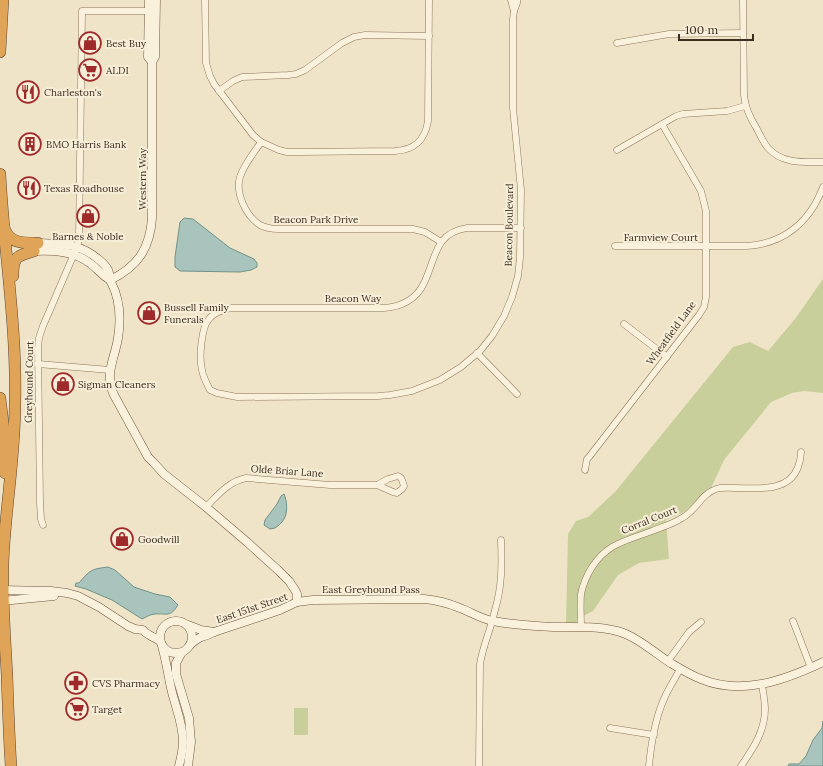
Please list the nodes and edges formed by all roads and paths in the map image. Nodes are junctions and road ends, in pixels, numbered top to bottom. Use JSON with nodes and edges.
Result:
{"nodes":[{"id":1,"x":3,"y":0,"type":"edge"},
{"id":2,"x":149,"y":0,"type":"edge"},
{"id":3,"x":156,"y":0,"type":"edge"},
{"id":4,"x":205,"y":0,"type":"edge"},
{"id":5,"x":429,"y":0,"type":"edge"},
{"id":6,"x":511,"y":0,"type":"edge"},
{"id":7,"x":517,"y":0,"type":"edge"},
{"id":8,"x":743,"y":0,"type":"edge"},
{"id":9,"x":149,"y":11,"type":"junction"},
{"id":10,"x":514,"y":11,"type":"junction"},
{"id":11,"x":743,"y":33,"type":"junction"},
{"id":12,"x":429,"y":36,"type":"junction"},
{"id":13,"x":617,"y":43,"type":"dead end"},
{"id":14,"x":0,"y":52,"type":"edge"},
{"id":15,"x":152,"y":62,"type":"junction"},
{"id":16,"x":219,"y":91,"type":"junction"},
{"id":17,"x":745,"y":106,"type":"junction"},
{"id":18,"x":662,"y":124,"type":"junction"},
{"id":19,"x":261,"y":142,"type":"junction"},
{"id":20,"x":618,"y":150,"type":"dead end"},
{"id":21,"x":823,"y":162,"type":"edge"},
{"id":22,"x":0,"y":174,"type":"edge"},
{"id":23,"x":823,"y":187,"type":"edge"},
{"id":24,"x":2,"y":214,"type":"junction"},
{"id":25,"x":521,"y":228,"type":"junction"},
{"id":26,"x":441,"y":242,"type":"junction"},
{"id":27,"x":615,"y":246,"type":"dead end"},
{"id":28,"x":36,"y":247,"type":"junction"},
{"id":29,"x":707,"y":247,"type":"junction"},
{"id":30,"x":75,"y":251,"type":"junction"},
{"id":31,"x":110,"y":280,"type":"junction"},
{"id":32,"x":12,"y":313,"type":"junction"},
{"id":33,"x":624,"y":324,"type":"dead end"},
{"id":34,"x":477,"y":353,"type":"junction"},
{"id":35,"x":666,"y":357,"type":"junction"},
{"id":36,"x":38,"y":364,"type":"junction"},
{"id":37,"x":110,"y":370,"type":"junction"},
{"id":38,"x":205,"y":380,"type":"joint"},
{"id":39,"x":517,"y":394,"type":"dead end"},
{"id":40,"x":0,"y":398,"type":"edge"},
{"id":41,"x":801,"y":452,"type":"dead end"},
{"id":42,"x":585,"y":470,"type":"dead end"},
{"id":43,"x":377,"y":485,"type":"dead end"},
{"id":44,"x":206,"y":507,"type":"junction"},
{"id":45,"x":42,"y":525,"type":"dead end"},
{"id":46,"x":4,"y":537,"type":"junction"},
{"id":47,"x":501,"y":540,"type":"dead end"},
{"id":48,"x":1,"y":596,"type":"edge"},
{"id":49,"x":298,"y":602,"type":"junction"},
{"id":50,"x":492,"y":621,"type":"junction"},
{"id":51,"x":794,"y":621,"type":"dead end"},
{"id":52,"x":700,"y":622,"type":"dead end"},
{"id":53,"x":187,"y":625,"type":"junction"},
{"id":54,"x":163,"y":626,"type":"junction"},
{"id":55,"x":581,"y":627,"type":"junction"},
{"id":56,"x":143,"y":630,"type":"junction"},
{"id":57,"x":214,"y":632,"type":"junction"},
{"id":58,"x":161,"y":643,"type":"junction"},
{"id":59,"x":190,"y":645,"type":"junction"},
{"id":60,"x":182,"y":652,"type":"junction"},
{"id":61,"x":668,"y":661,"type":"junction"},
{"id":62,"x":823,"y":662,"type":"edge"},
{"id":63,"x":811,"y":668,"type":"junction"},
{"id":64,"x":680,"y":669,"type":"junction"},
{"id":65,"x":762,"y":684,"type":"junction"},
{"id":66,"x":610,"y":728,"type":"dead end"},
{"id":67,"x":654,"y":735,"type":"junction"},
{"id":68,"x":11,"y":766,"type":"edge"},
{"id":69,"x":179,"y":766,"type":"edge"},
{"id":70,"x":188,"y":766,"type":"edge"},
{"id":71,"x":479,"y":766,"type":"edge"},
{"id":72,"x":648,"y":766,"type":"edge"},
{"id":73,"x":741,"y":766,"type":"edge"}],
"edges":[{"from":1,"to":14,"type":"highway"},
{"from":2,"to":9,"type":"street","name":"Western Way"},
{"from":3,"to":15,"type":"street","name":"Western Way"},
{"from":4,"to":16,"type":"street"},
{"from":5,"to":12,"type":"street"},
{"from":6,"to":10,"type":"street","name":"Beacon Boulevard"},
{"from":7,"to":10,"type":"street","name":"Beacon Boulevard"},
{"from":8,"to":11,"type":"street"},
{"from":9,"to":15,"type":"street","name":"Western Way"},
{"from":9,"to":30,"type":"street","name":"Greyhound Court"},
{"from":10,"to":25,"type":"street","name":"Beacon Boulevard"},
{"from":11,"to":13,"type":"street"},
{"from":11,"to":17,"type":"street"},
{"from":12,"to":16,"type":"street"},
{"from":12,"to":19,"type":"street"},
{"from":15,"to":31,"type":"street","name":"Western Way"},
{"from":16,"to":19,"type":"street"},
{"from":17,"to":18,"type":"street"},
{"from":17,"to":21,"type":"street"},
{"from":18,"to":20,"type":"street"},
{"from":18,"to":29,"type":"street","name":"Wheatfield Lane"},
{"from":19,"to":26,"type":"street","name":"Beacon Park Drive"},
{"from":22,"to":24,"type":"highway"},
{"from":23,"to":29,"type":"street","name":"Farmview Court"},
{"from":24,"to":28,"type":"highway"},
{"from":24,"to":32,"type":"highway"},
{"from":25,"to":26,"type":"street"},
{"from":25,"to":34,"type":"street","name":"Beacon Boulevard"},
{"from":26,"to":38,"type":"street","name":"Beacon Way"},
{"from":27,"to":29,"type":"street","name":"Farmview Court"},
{"from":28,"to":30,"type":"street"},
{"from":28,"to":32,"type":"highway"},
{"from":29,"to":35,"type":"street","name":"Wheatfield Lane"},
{"from":30,"to":31,"type":"street"},
{"from":30,"to":36,"type":"street","name":"Greyhound Court"},
{"from":31,"to":37,"type":"street"},
{"from":32,"to":46,"type":"highway"},
{"from":33,"to":35,"type":"street"},
{"from":34,"to":38,"type":"street","name":"Beacon Boulevard"},
{"from":34,"to":39,"type":"street"},
{"from":35,"to":42,"type":"street","name":"Wheatfield Lane"},
{"from":36,"to":37,"type":"street"},
{"from":36,"to":45,"type":"street","name":"Greyhound Court"},
{"from":37,"to":44,"type":"street"},
{"from":40,"to":46,"type":"highway"},
{"from":41,"to":55,"type":"street","name":"Corral Court"},
{"from":43,"to":44,"type":"street","name":"Olde Briar Lane"},
{"from":44,"to":49,"type":"street"},
{"from":46,"to":48,"type":"highway"},
{"from":47,"to":50,"type":"street"},
{"from":48,"to":56,"type":"street"},
{"from":48,"to":68,"type":"highway"},
{"from":49,"to":50,"type":"street","name":"East Greyhound Pass"},
{"from":49,"to":57,"type":"street","name":"East 151st Street"},
{"from":50,"to":55,"type":"street","name":"East Greyhound Pass"},
{"from":50,"to":71,"type":"street"},
{"from":51,"to":63,"type":"street"},
{"from":52,"to":61,"type":"street"},
{"from":53,"to":54,"type":"street"},
{"from":53,"to":57,"type":"street","name":"East 151st Street"},
{"from":53,"to":59,"type":"street"},
{"from":54,"to":56,"type":"street"},
{"from":54,"to":58,"type":"street"},
{"from":55,"to":61,"type":"street","name":"East Greyhound Pass"},
{"from":56,"to":58,"type":"street"},
{"from":57,"to":59,"type":"street","name":"East 151st Street"},
{"from":58,"to":60,"type":"street"},
{"from":58,"to":69,"type":"street"},
{"from":59,"to":60,"type":"street"},
{"from":60,"to":70,"type":"street"},
{"from":61,"to":64,"type":"street","name":"East Greyhound Pass"},
{"from":62,"to":63,"type":"street","name":"East Greyhound Pass"},
{"from":63,"to":65,"type":"street","name":"East Greyhound Pass"},
{"from":64,"to":65,"type":"street","name":"East Greyhound Pass"},
{"from":64,"to":67,"type":"street"},
{"from":65,"to":73,"type":"street"},
{"from":66,"to":67,"type":"street"},
{"from":67,"to":72,"type":"street"}]}
